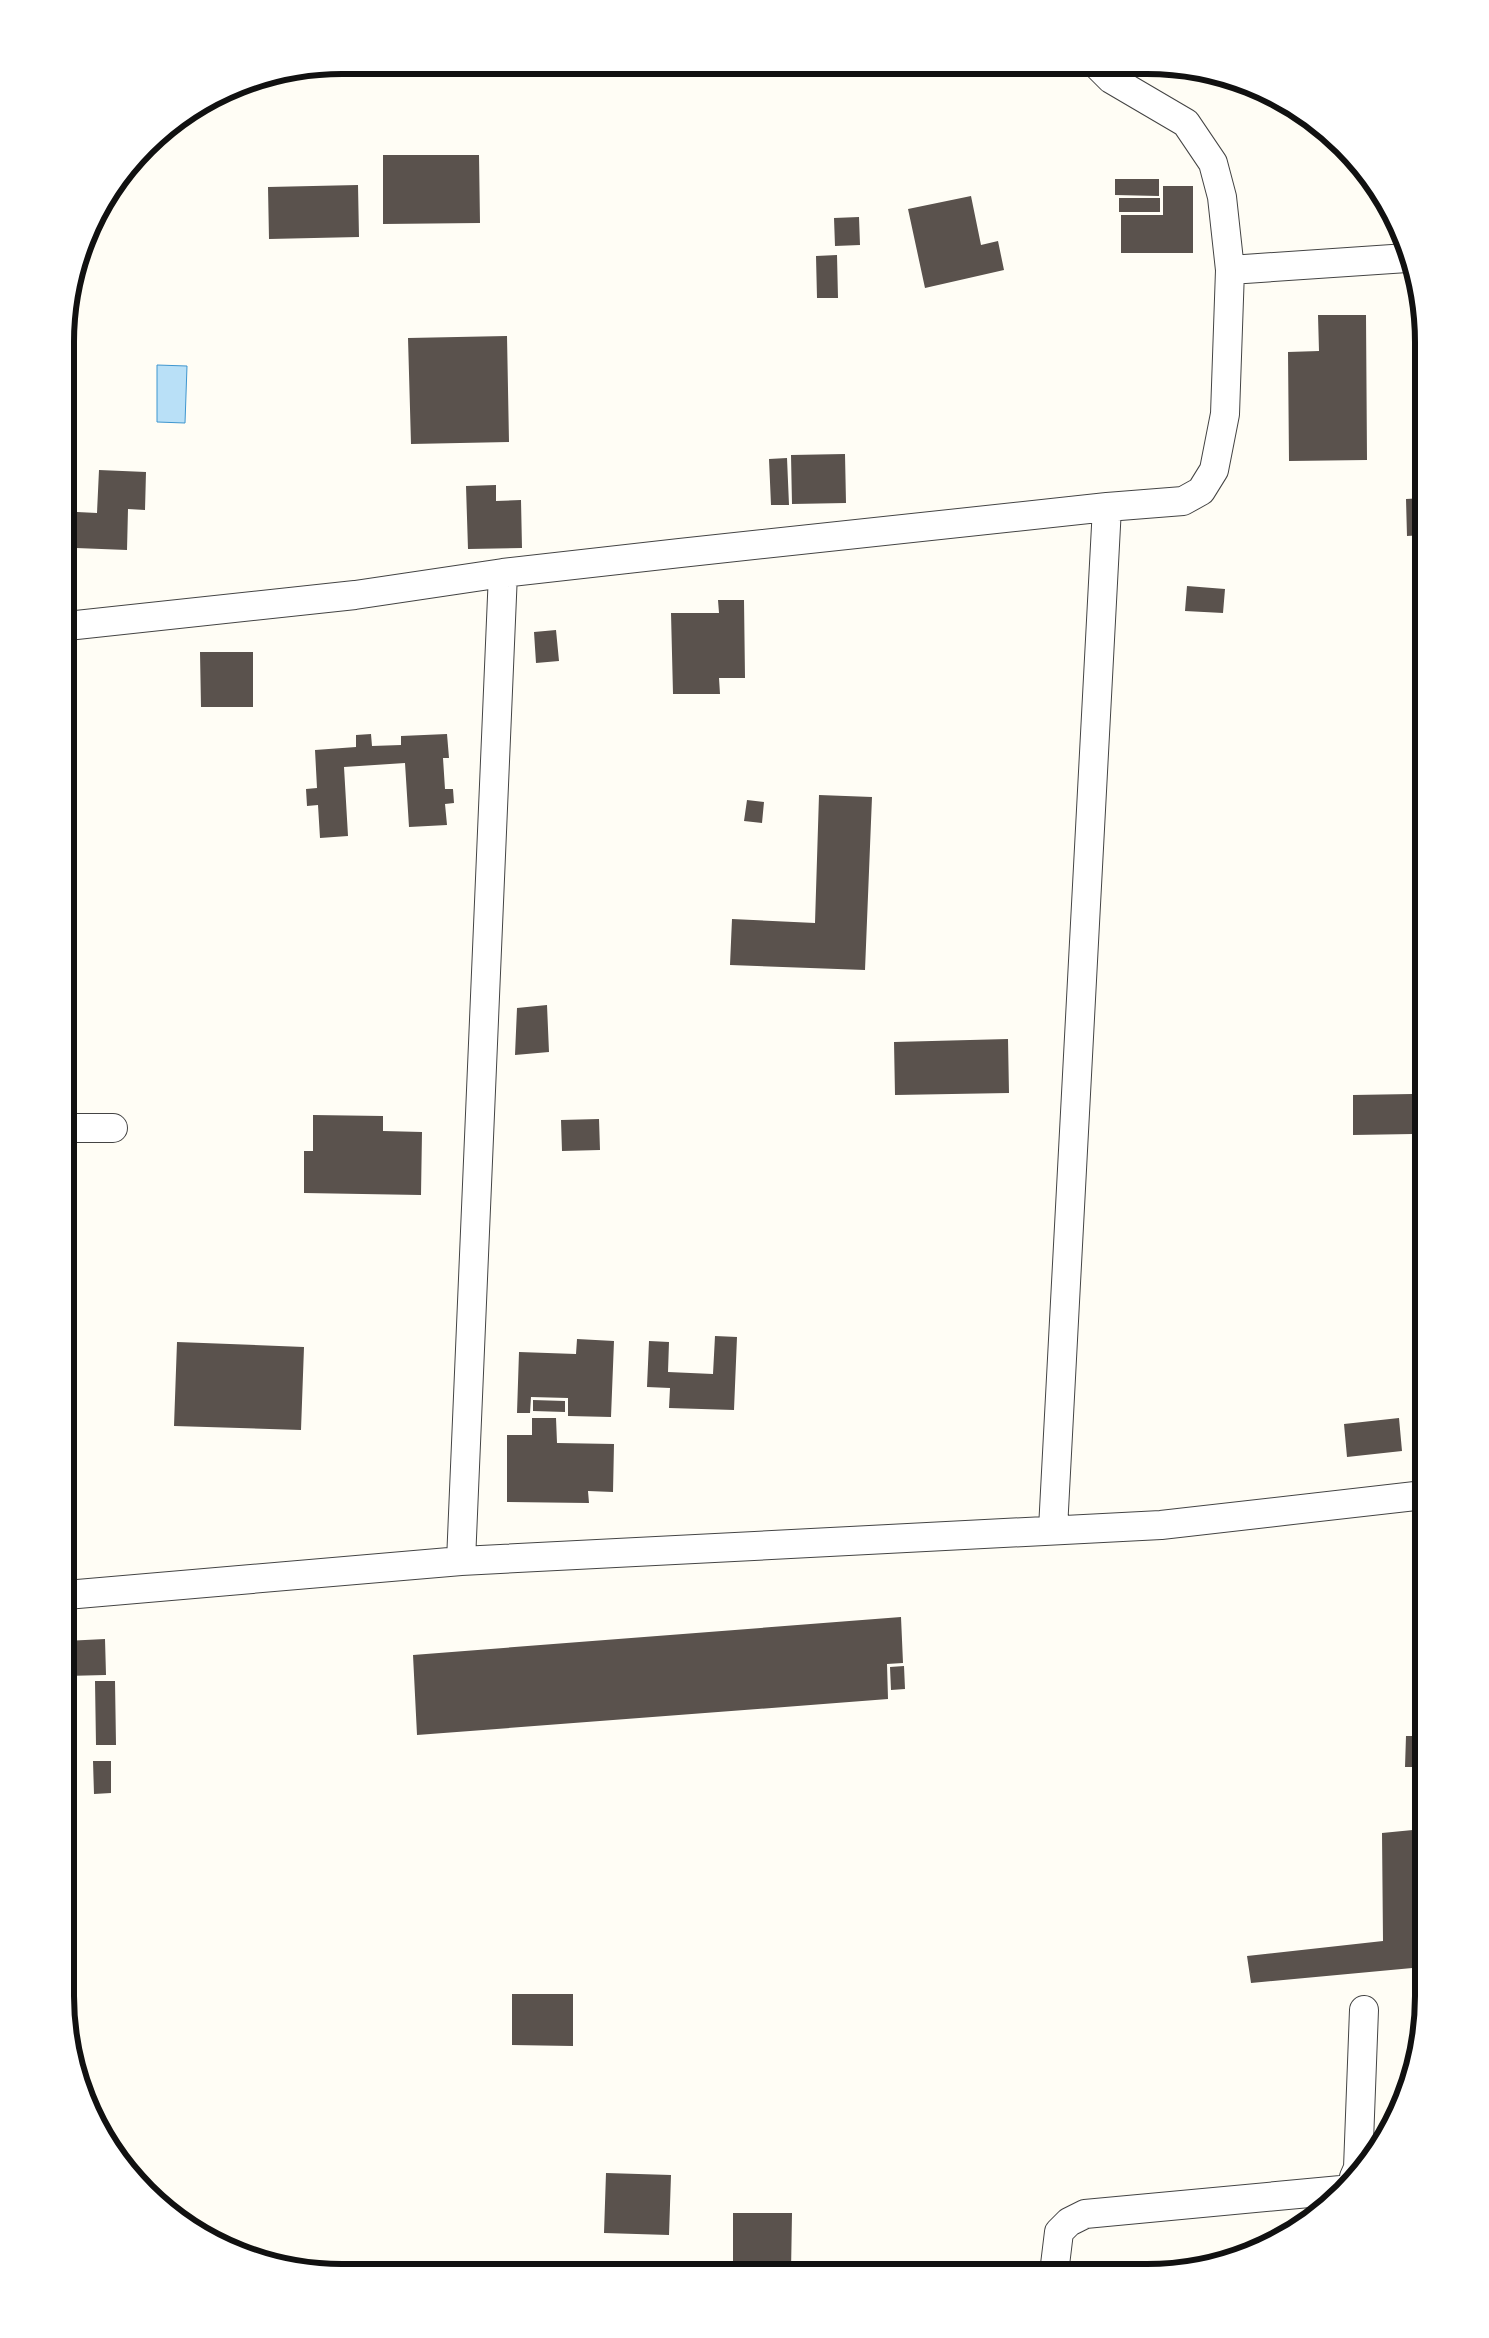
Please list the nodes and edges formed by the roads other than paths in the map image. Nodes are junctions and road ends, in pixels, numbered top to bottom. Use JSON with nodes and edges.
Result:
{"nodes":[{"id":1,"x":1106,"y":74,"type":"edge"},
{"id":2,"x":1402,"y":258,"type":"edge"},
{"id":3,"x":1230,"y":270,"type":"junction"},
{"id":4,"x":1108,"y":507,"type":"junction"},
{"id":5,"x":503,"y":573,"type":"junction"},
{"id":6,"x":74,"y":625,"type":"edge"},
{"id":7,"x":74,"y":1128,"type":"edge"},
{"id":8,"x":113,"y":1128,"type":"dead end"},
{"id":9,"x":1415,"y":1495,"type":"edge"},
{"id":10,"x":1053,"y":1530,"type":"junction"},
{"id":11,"x":461,"y":1561,"type":"junction"},
{"id":12,"x":74,"y":1594,"type":"edge"},
{"id":13,"x":1364,"y":2010,"type":"dead end"},
{"id":14,"x":1358,"y":2161,"type":"edge"},
{"id":15,"x":1332,"y":2191,"type":"edge"},
{"id":16,"x":1055,"y":2264,"type":"edge"}],
"edges":[{"from":1,"to":3,"type":"street"},
{"from":2,"to":3,"type":"street"},
{"from":3,"to":4,"type":"street"},
{"from":4,"to":5,"type":"street"},
{"from":4,"to":10,"type":"street"},
{"from":5,"to":6,"type":"street"},
{"from":5,"to":11,"type":"street"},
{"from":7,"to":8,"type":"street"},
{"from":9,"to":10,"type":"street"},
{"from":10,"to":11,"type":"street"},
{"from":11,"to":12,"type":"street"},
{"from":13,"to":14,"type":"street"},
{"from":15,"to":16,"type":"street"}]}
